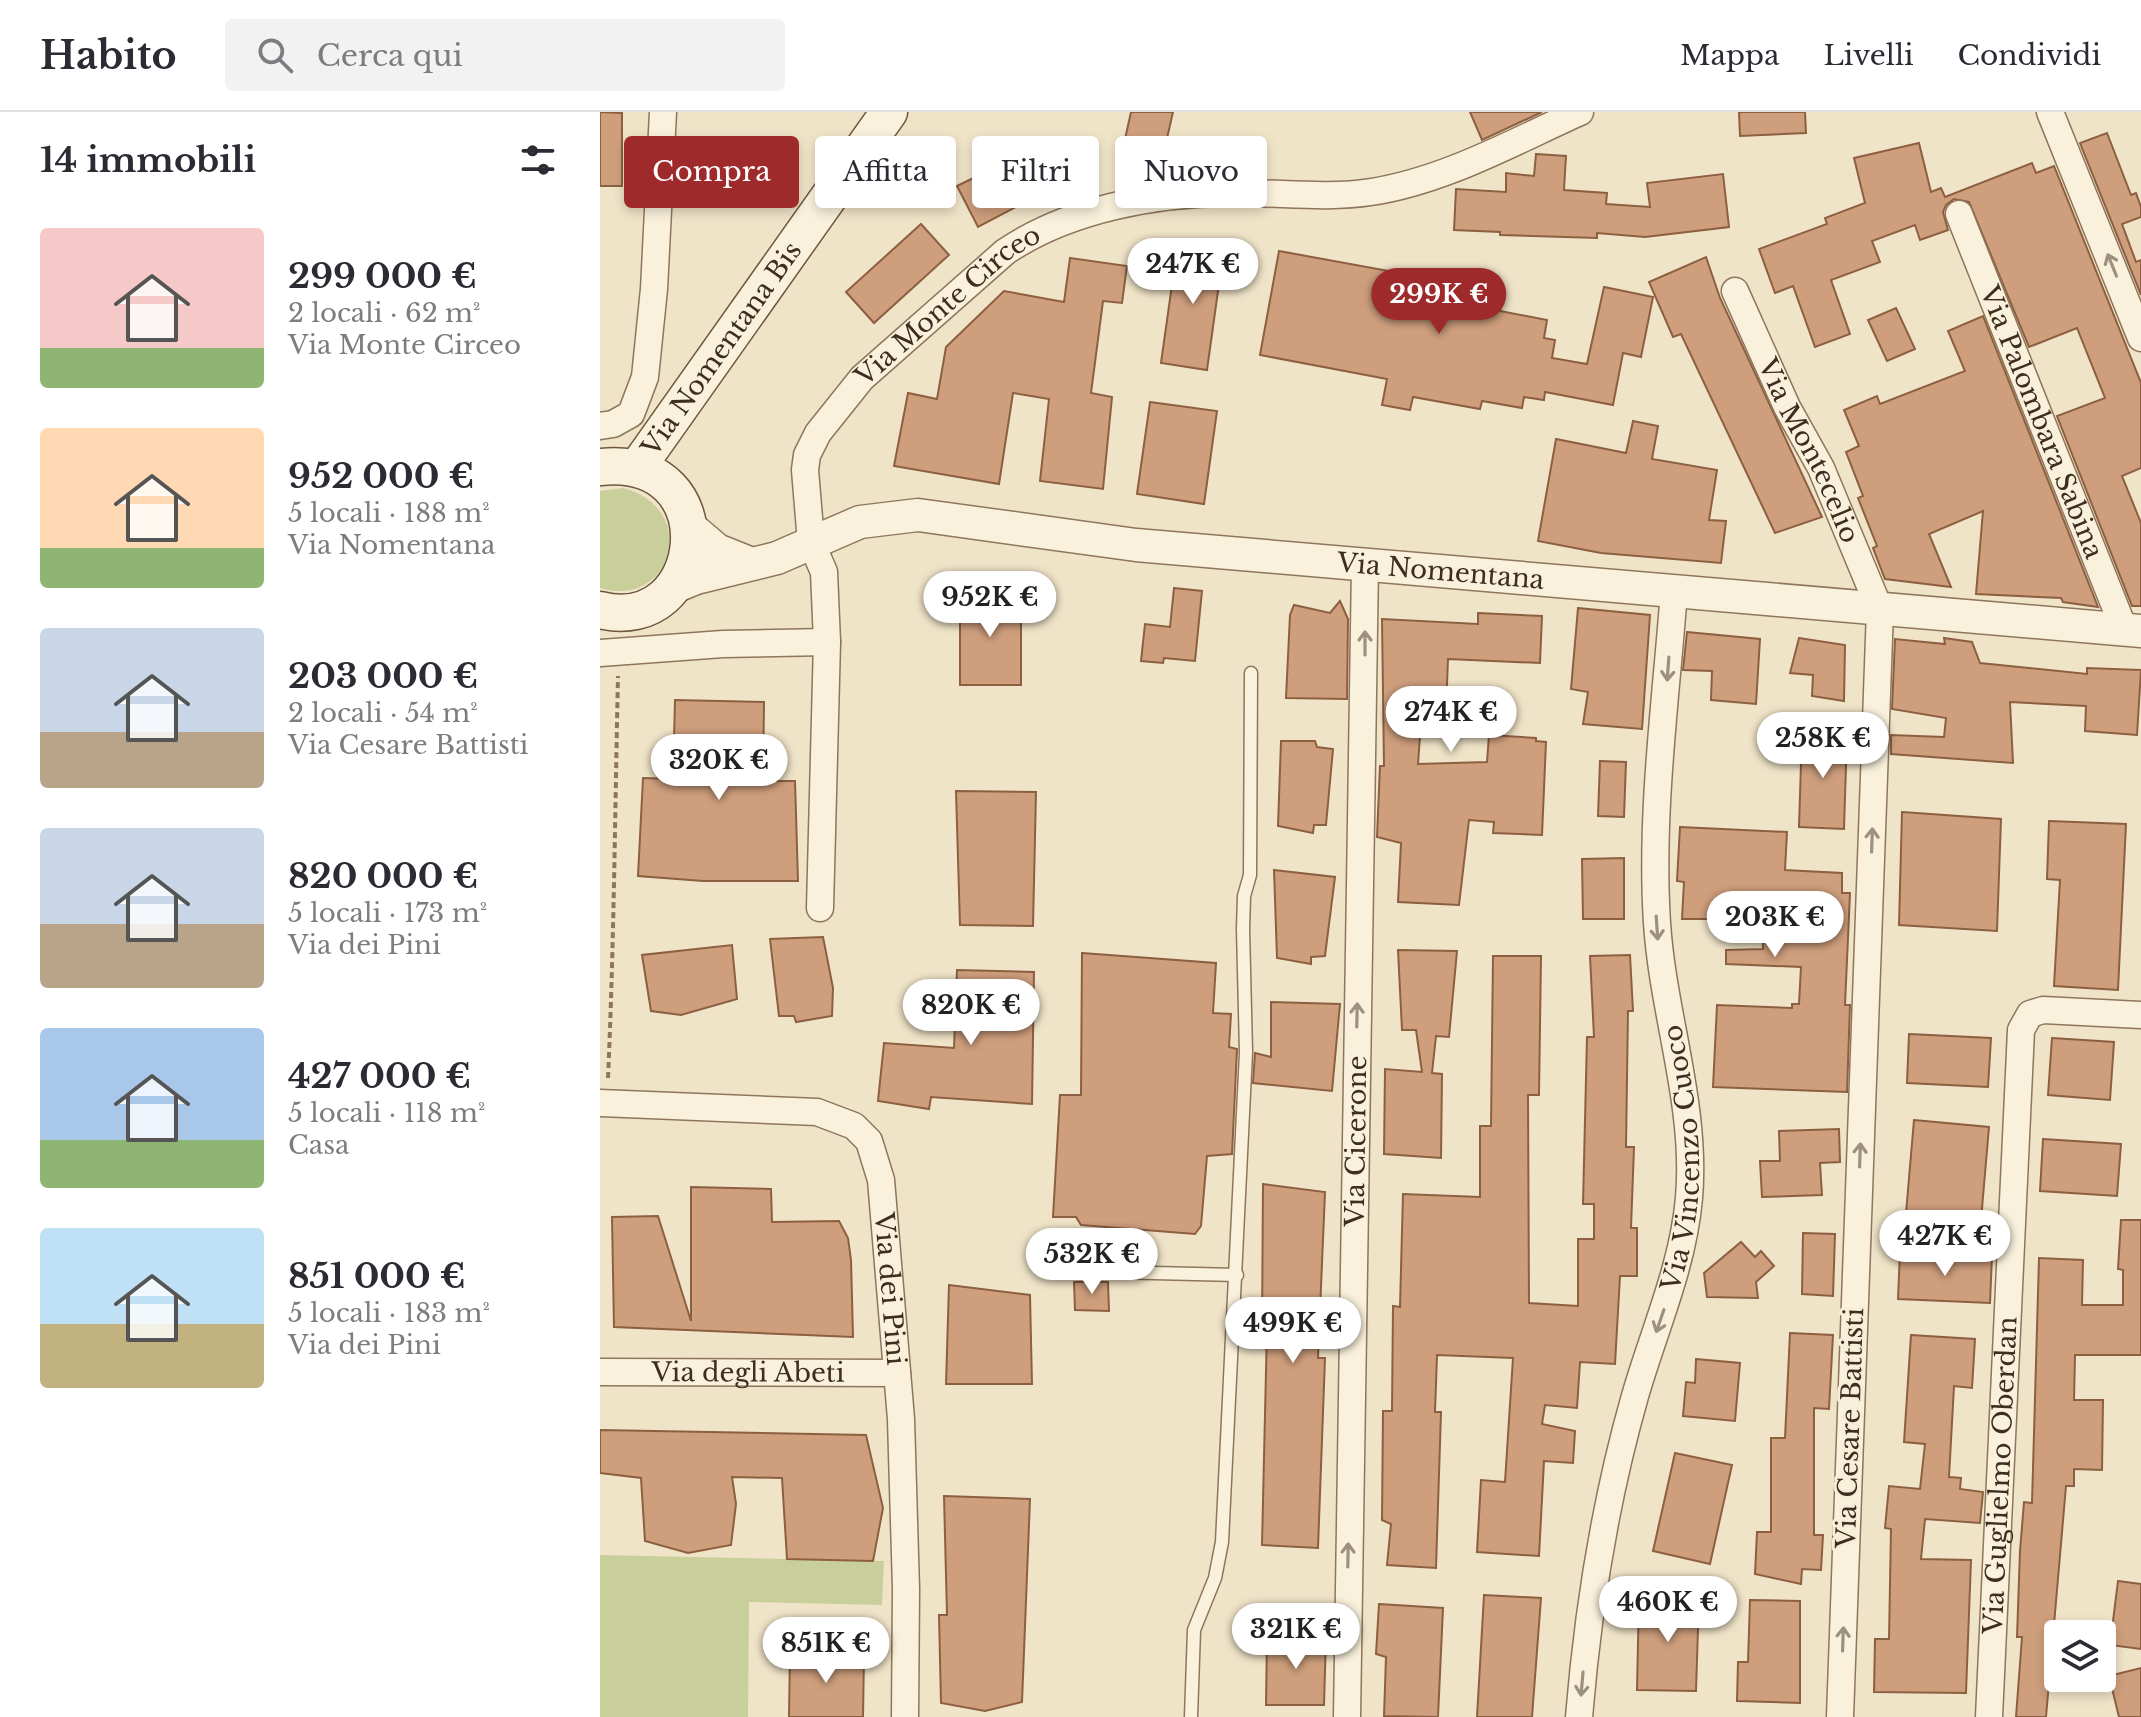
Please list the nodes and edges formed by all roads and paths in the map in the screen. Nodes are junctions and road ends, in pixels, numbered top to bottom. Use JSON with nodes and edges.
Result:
{"nodes":[{"id":1,"x":663,"y":112,"type":"edge"},
{"id":2,"x":889,"y":112,"type":"edge"},
{"id":3,"x":1580,"y":112,"type":"edge"},
{"id":4,"x":2050,"y":112,"type":"edge"},
{"id":5,"x":1959,"y":214,"type":"dead end"},
{"id":6,"x":1735,"y":291,"type":"dead end"},
{"id":7,"x":2141,"y":338,"type":"edge"},
{"id":8,"x":600,"y":426,"type":"edge"},
{"id":9,"x":600,"y":467,"type":"edge"},
{"id":10,"x":637,"y":468,"type":"junction"},
{"id":11,"x":690,"y":527,"type":"junction"},
{"id":12,"x":811,"y":542,"type":"junction"},
{"id":13,"x":752,"y":564,"type":"junction"},
{"id":14,"x":1365,"y":565,"type":"junction"},
{"id":15,"x":674,"y":587,"type":"junction"},
{"id":16,"x":1674,"y":591,"type":"junction"},
{"id":17,"x":600,"y":610,"type":"edge"},
{"id":18,"x":1880,"y":610,"type":"junction"},
{"id":19,"x":2133,"y":630,"type":"edge"},
{"id":20,"x":827,"y":642,"type":"junction"},
{"id":21,"x":609,"y":663,"type":"edge"},
{"id":22,"x":1251,"y":673,"type":"dead end"},
{"id":23,"x":820,"y":908,"type":"dead end"},
{"id":24,"x":2141,"y":1015,"type":"edge"},
{"id":25,"x":604,"y":1095,"type":"edge"},
{"id":26,"x":1071,"y":1271,"type":"dead end"},
{"id":27,"x":1237,"y":1275,"type":"junction"},
{"id":28,"x":600,"y":1372,"type":"edge"},
{"id":29,"x":897,"y":1373,"type":"junction"},
{"id":30,"x":905,"y":1717,"type":"edge"},
{"id":31,"x":1191,"y":1717,"type":"edge"},
{"id":32,"x":1347,"y":1717,"type":"edge"},
{"id":33,"x":1579,"y":1717,"type":"edge"},
{"id":34,"x":1840,"y":1717,"type":"edge"},
{"id":35,"x":1989,"y":1717,"type":"edge"}],
"edges":[{"from":1,"to":8,"type":"street"},
{"from":2,"to":10,"type":"main road","name":"Via Nomentana Bis"},
{"from":3,"to":12,"type":"street","name":"Via Monte Circeo"},
{"from":7,"to":4,"type":"street","one_way":true},
{"from":5,"to":19,"type":"street","name":"Via Palombara Sabina"},
{"from":6,"to":18,"type":"street","name":"Via Montecelio"},
{"from":9,"to":10,"type":"main road"},
{"from":10,"to":11,"type":"main road"},
{"from":11,"to":13,"type":"street"},
{"from":11,"to":15,"type":"main road"},
{"from":12,"to":13,"type":"street","name":"Via Nomentana"},
{"from":12,"to":14,"type":"street","name":"Via Nomentana"},
{"from":12,"to":20,"type":"street","name":"Via Monte Circeo"},
{"from":13,"to":15,"type":"street","name":"Via Nomentana"},
{"from":14,"to":16,"type":"street","name":"Via Nomentana"},
{"from":32,"to":14,"type":"street","name":"Via Cicerone","one_way":true},
{"from":15,"to":17,"type":"main road"},
{"from":16,"to":18,"type":"street","name":"Via Nomentana"},
{"from":16,"to":33,"type":"street","name":"Via Vincenzo Cuoco","one_way":true},
{"from":18,"to":19,"type":"street","name":"Via Nomentana"},
{"from":34,"to":18,"type":"street","name":"Via Cesare Battisti","one_way":true},
{"from":20,"to":21,"type":"street"},
{"from":20,"to":23,"type":"street","name":"Via Monte Circeo"},
{"from":21,"to":25,"type":"path"},
{"from":22,"to":27,"type":"lane"},
{"from":24,"to":35,"type":"street","name":"Via Guglielmo Oberdan"},
{"from":25,"to":29,"type":"street","name":"Via dei Pini"},
{"from":26,"to":27,"type":"lane"},
{"from":27,"to":31,"type":"lane"},
{"from":28,"to":29,"type":"street","name":"Via degli Abeti"},
{"from":29,"to":30,"type":"street","name":"Via dei Pini"}]}
